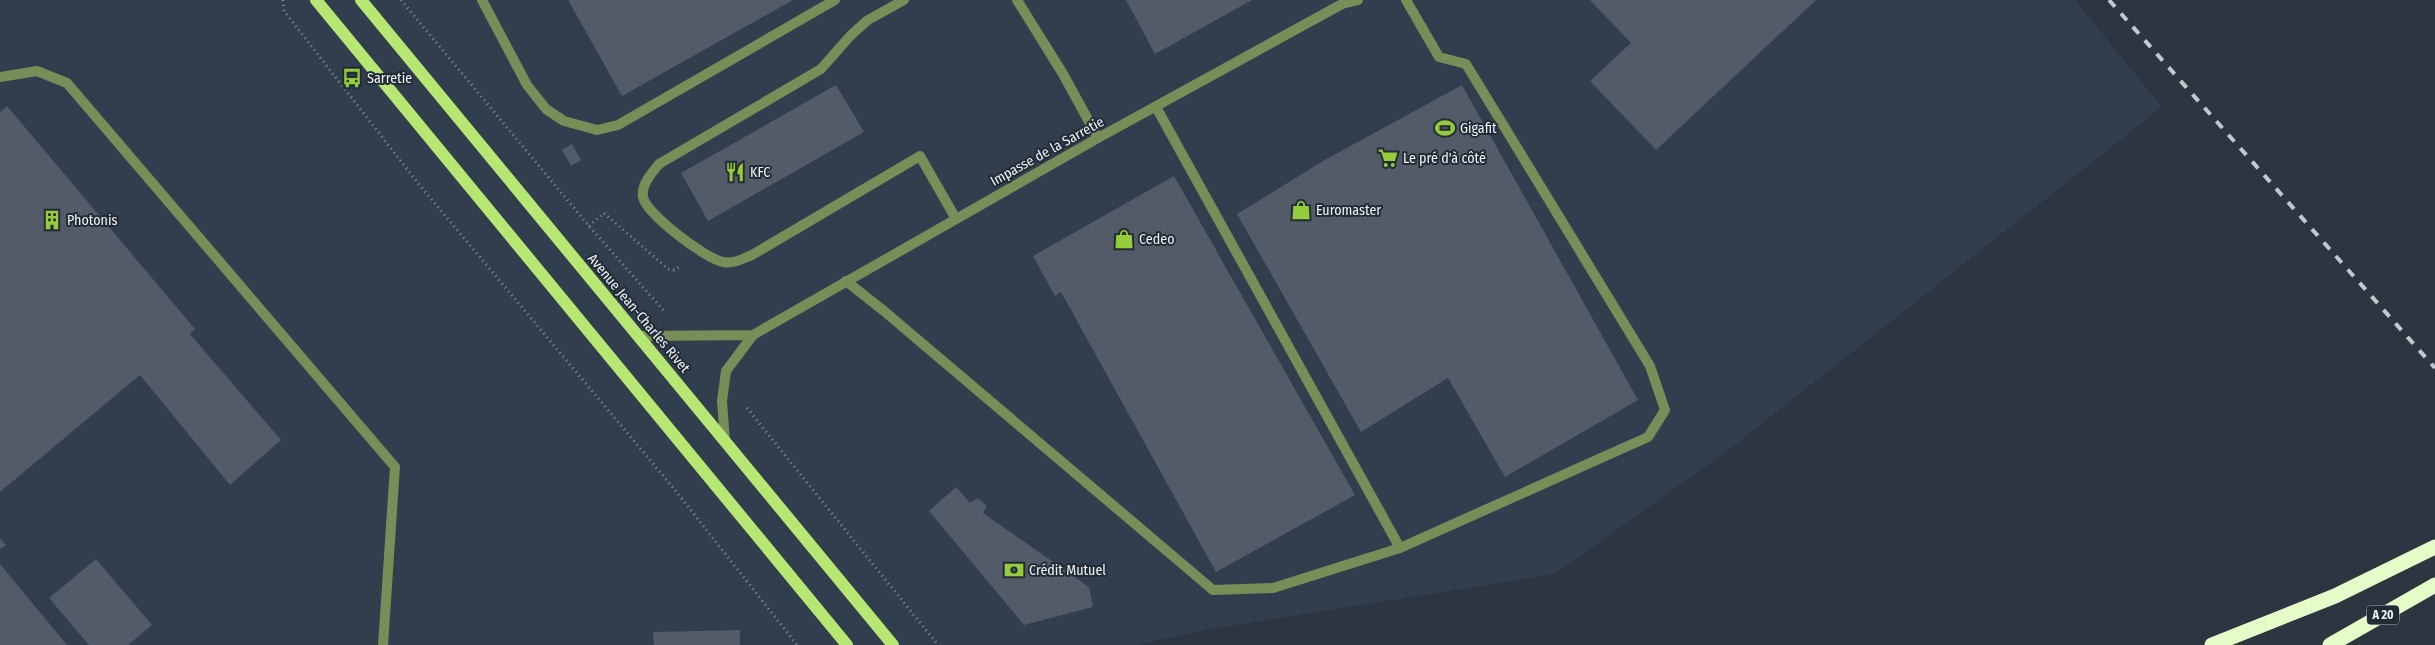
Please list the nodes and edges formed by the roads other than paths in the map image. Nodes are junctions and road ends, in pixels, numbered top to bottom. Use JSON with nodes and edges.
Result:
{"nodes":[{"id":1,"x":316,"y":0,"type":"edge"},
{"id":2,"x":361,"y":0,"type":"edge"},
{"id":3,"x":482,"y":0,"type":"edge"},
{"id":4,"x":835,"y":0,"type":"edge"},
{"id":5,"x":904,"y":0,"type":"edge"},
{"id":6,"x":1017,"y":0,"type":"edge"},
{"id":7,"x":1358,"y":0,"type":"edge"},
{"id":8,"x":1406,"y":0,"type":"edge"},
{"id":9,"x":0,"y":76,"type":"edge"},
{"id":10,"x":1156,"y":107,"type":"junction"},
{"id":11,"x":1098,"y":138,"type":"junction"},
{"id":12,"x":956,"y":219,"type":"junction"},
{"id":13,"x":846,"y":281,"type":"junction"},
{"id":14,"x":753,"y":335,"type":"junction"},
{"id":15,"x":638,"y":336,"type":"junction"},
{"id":16,"x":725,"y":441,"type":"junction"},
{"id":17,"x":2435,"y":547,"type":"edge"},
{"id":18,"x":1400,"y":548,"type":"junction"},
{"id":19,"x":2435,"y":584,"type":"edge"},
{"id":20,"x":383,"y":645,"type":"edge"},
{"id":21,"x":847,"y":645,"type":"edge"},
{"id":22,"x":894,"y":645,"type":"edge"},
{"id":23,"x":2212,"y":645,"type":"edge"},
{"id":24,"x":2330,"y":645,"type":"edge"}],
"edges":[{"from":1,"to":21,"type":"main road"},
{"from":2,"to":15,"type":"main road","name":"Avenue Jean-Charles Rivet"},
{"from":3,"to":4,"type":"street"},
{"from":5,"to":12,"type":"street"},
{"from":6,"to":11,"type":"street"},
{"from":7,"to":10,"type":"street","name":"Impasse de la Sarretie"},
{"from":8,"to":18,"type":"street"},
{"from":9,"to":20,"type":"street"},
{"from":10,"to":11,"type":"street","name":"Impasse de la Sarretie"},
{"from":10,"to":18,"type":"street"},
{"from":11,"to":12,"type":"street","name":"Impasse de la Sarretie"},
{"from":12,"to":13,"type":"street","name":"Impasse de la Sarretie"},
{"from":13,"to":14,"type":"street","name":"Impasse de la Sarretie"},
{"from":13,"to":18,"type":"street"},
{"from":14,"to":15,"type":"street"},
{"from":14,"to":16,"type":"street"},
{"from":15,"to":16,"type":"main road","name":"Avenue Jean-Charles Rivet"},
{"from":16,"to":22,"type":"main road","name":"Avenue Jean-Charles Rivet"},
{"from":17,"to":23,"type":"highway"},
{"from":19,"to":24,"type":"highway","number":"A 20"}]}
